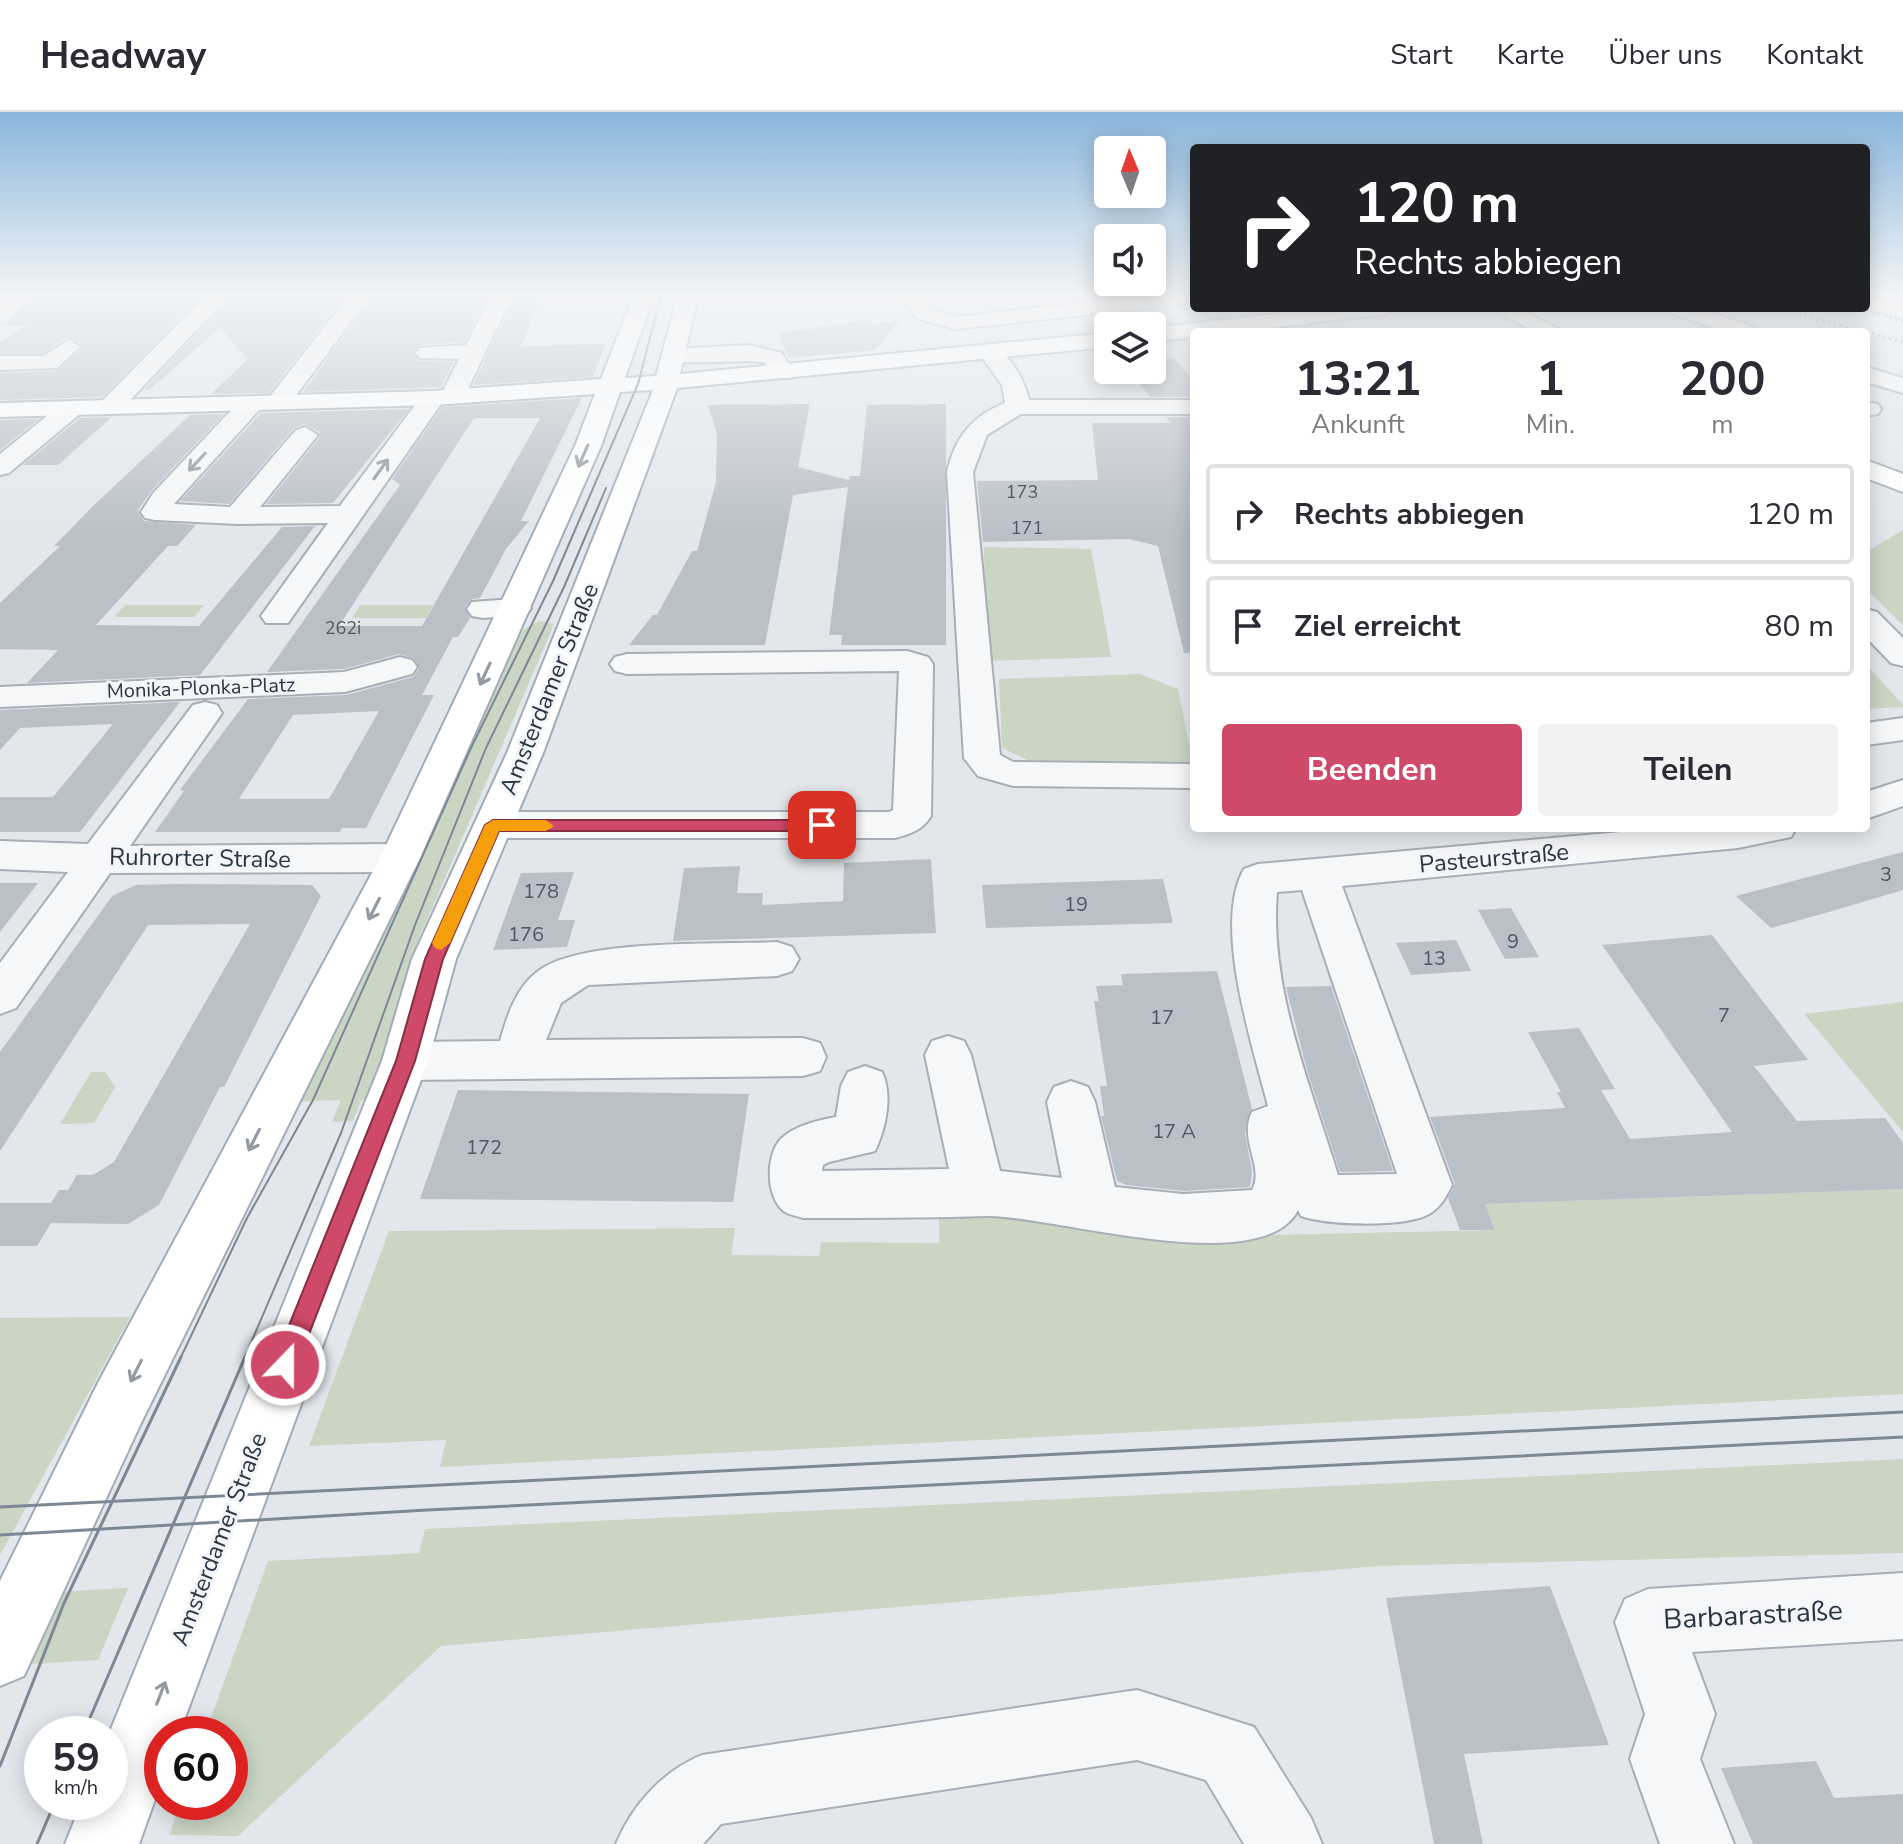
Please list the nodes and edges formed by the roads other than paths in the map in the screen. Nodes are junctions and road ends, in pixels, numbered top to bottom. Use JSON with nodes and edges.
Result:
{"nodes":[{"id":1,"x":145,"y":373,"type":"edge"},
{"id":2,"x":296,"y":373,"type":"edge"},
{"id":3,"x":460,"y":373,"type":"edge"},
{"id":4,"x":617,"y":373,"type":"edge"},
{"id":5,"x":671,"y":373,"type":"edge"},
{"id":6,"x":714,"y":373,"type":"edge"},
{"id":7,"x":782,"y":373,"type":"edge"},
{"id":8,"x":1008,"y":373,"type":"edge"},
{"id":9,"x":1870,"y":375,"type":"edge"},
{"id":10,"x":738,"y":377,"type":"junction"},
{"id":11,"x":669,"y":382,"type":"junction"},
{"id":12,"x":612,"y":386,"type":"junction"},
{"id":13,"x":1903,"y":386,"type":"edge"},
{"id":14,"x":1016,"y":395,"type":"junction"},
{"id":15,"x":442,"y":397,"type":"junction"},
{"id":16,"x":264,"y":404,"type":"junction"},
{"id":17,"x":110,"y":407,"type":"junction"},
{"id":18,"x":1190,"y":407,"type":"edge"},
{"id":19,"x":72,"y":408,"type":"junction"},
{"id":20,"x":0,"y":410,"type":"edge"},
{"id":21,"x":305,"y":435,"type":"dead end"},
{"id":22,"x":645,"y":443,"type":"junction"},
{"id":23,"x":0,"y":467,"type":"edge"},
{"id":24,"x":1870,"y":470,"type":"edge"},
{"id":25,"x":1903,"y":484,"type":"edge"},
{"id":26,"x":348,"y":514,"type":"junction"},
{"id":27,"x":238,"y":516,"type":"junction"},
{"id":28,"x":552,"y":526,"type":"junction"},
{"id":29,"x":607,"y":544,"type":"junction"},
{"id":30,"x":502,"y":612,"type":"junction"},
{"id":31,"x":277,"y":616,"type":"dead end"},
{"id":32,"x":1870,"y":623,"type":"edge"},
{"id":33,"x":566,"y":647,"type":"junction"},
{"id":34,"x":1903,"y":656,"type":"edge"},
{"id":35,"x":627,"y":664,"type":"dead end"},
{"id":36,"x":400,"y":667,"type":"dead end"},
{"id":37,"x":0,"y":697,"type":"edge"},
{"id":38,"x":205,"y":713,"type":"dead end"},
{"id":39,"x":1903,"y":729,"type":"edge"},
{"id":40,"x":1870,"y":733,"type":"edge"},
{"id":41,"x":1190,"y":776,"type":"edge"},
{"id":42,"x":1903,"y":792,"type":"edge"},
{"id":43,"x":1870,"y":804,"type":"edge"},
{"id":44,"x":493,"y":825,"type":"junction"},
{"id":45,"x":1755,"y":832,"type":"edge"},
{"id":46,"x":0,"y":855,"type":"edge"},
{"id":47,"x":102,"y":857,"type":"junction"},
{"id":48,"x":400,"y":858,"type":"junction"},
{"id":49,"x":1318,"y":874,"type":"junction"},
{"id":50,"x":1256,"y":943,"type":"junction"},
{"id":51,"x":777,"y":959,"type":"dead end"},
{"id":52,"x":0,"y":996,"type":"edge"},
{"id":53,"x":948,"y":1055,"type":"dead end"},
{"id":54,"x":803,"y":1057,"type":"dead end"},
{"id":55,"x":518,"y":1059,"type":"junction"},
{"id":56,"x":405,"y":1061,"type":"junction"},
{"id":57,"x":865,"y":1086,"type":"dead end"},
{"id":58,"x":1071,"y":1102,"type":"dead end"},
{"id":59,"x":980,"y":1194,"type":"junction"},
{"id":60,"x":1094,"y":1209,"type":"junction"},
{"id":61,"x":1903,"y":1606,"type":"edge"},
{"id":62,"x":0,"y":1652,"type":"edge"},
{"id":63,"x":102,"y":1844,"type":"edge"},
{"id":64,"x":653,"y":1844,"type":"edge"},
{"id":65,"x":1285,"y":1844,"type":"edge"},
{"id":66,"x":1697,"y":1844,"type":"edge"}],
"edges":[{"from":1,"to":17,"type":"street"},
{"from":2,"to":16,"type":"street"},
{"from":3,"to":15,"type":"street"},
{"from":4,"to":12,"type":"main road"},
{"from":5,"to":11,"type":"main road","name":"Amsterdamer Straße"},
{"from":6,"to":10,"type":"main road"},
{"from":7,"to":10,"type":"main road"},
{"from":8,"to":14,"type":"street"},
{"from":9,"to":13,"type":"street"},
{"from":10,"to":11,"type":"main road"},
{"from":10,"to":22,"type":"main road"},
{"from":11,"to":12,"type":"main road"},
{"from":11,"to":22,"type":"main road","name":"Amsterdamer Straße"},
{"from":12,"to":15,"type":"main road"},
{"from":12,"to":28,"type":"main road","one_way":true},
{"from":14,"to":18,"type":"street"},
{"from":14,"to":41,"type":"street"},
{"from":15,"to":16,"type":"main road"},
{"from":26,"to":15,"type":"street","one_way":true},
{"from":16,"to":17,"type":"main road"},
{"from":16,"to":27,"type":"street","one_way":true},
{"from":17,"to":19,"type":"main road"},
{"from":19,"to":20,"type":"main road"},
{"from":19,"to":23,"type":"street"},
{"from":21,"to":27,"type":"street"},
{"from":22,"to":29,"type":"main road","name":"Amsterdamer Straße"},
{"from":24,"to":25,"type":"main road"},
{"from":26,"to":27,"type":"street"},
{"from":26,"to":31,"type":"street"},
{"from":28,"to":29,"type":"main road"},
{"from":28,"to":30,"type":"main road"},
{"from":29,"to":33,"type":"main road","name":"Amsterdamer Straße"},
{"from":30,"to":33,"type":"main road"},
{"from":30,"to":48,"type":"main road","one_way":true},
{"from":32,"to":34,"type":"street"},
{"from":33,"to":44,"type":"main road","name":"Amsterdamer Straße"},
{"from":35,"to":44,"type":"street"},
{"from":36,"to":37,"type":"street","name":"Monika-Plonka-Platz"},
{"from":38,"to":47,"type":"street"},
{"from":39,"to":40,"type":"street"},
{"from":42,"to":43,"type":"street"},
{"from":44,"to":56,"type":"main road","name":"Amsterdamer Straße"},
{"from":45,"to":49,"type":"street","name":"Pasteurstraße"},
{"from":46,"to":47,"type":"street","name":"Ruhrorter Straße"},
{"from":47,"to":48,"type":"street","name":"Ruhrorter Straße"},
{"from":47,"to":52,"type":"street"},
{"from":48,"to":62,"type":"main road","one_way":true},
{"from":49,"to":50,"type":"street","name":"Pasteurstraße"},
{"from":49,"to":50,"type":"street"},
{"from":50,"to":60,"type":"street"},
{"from":51,"to":55,"type":"street"},
{"from":53,"to":59,"type":"street"},
{"from":54,"to":55,"type":"street"},
{"from":55,"to":56,"type":"street"},
{"from":63,"to":56,"type":"main road","name":"Amsterdamer Straße","one_way":true},
{"from":57,"to":59,"type":"street"},
{"from":58,"to":60,"type":"street"},
{"from":59,"to":60,"type":"street"},
{"from":61,"to":66,"type":"street","name":"Barbarastraße"},
{"from":64,"to":65,"type":"street"}]}
